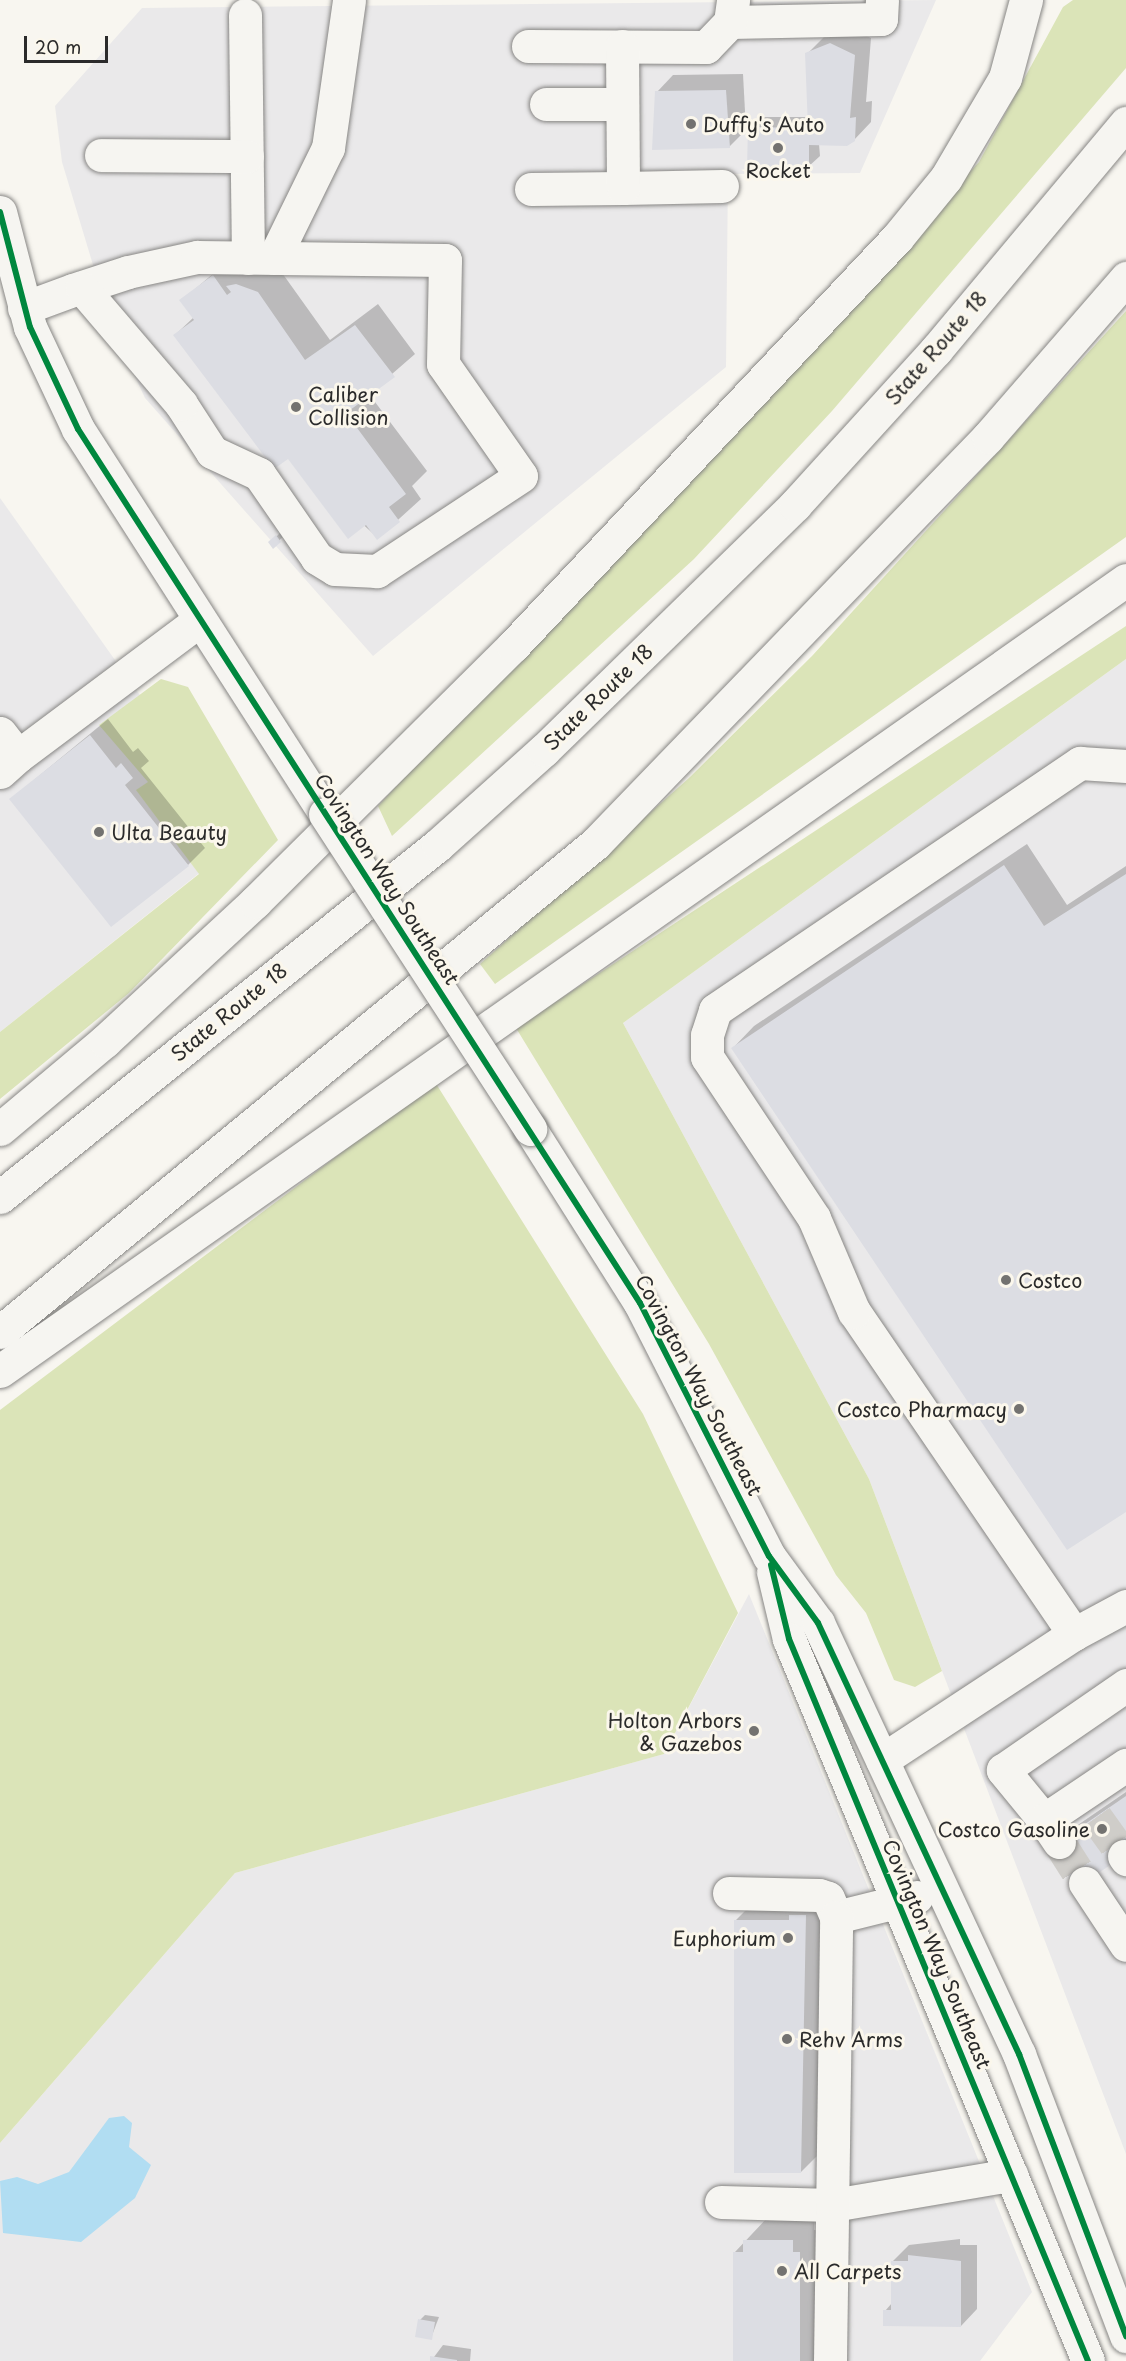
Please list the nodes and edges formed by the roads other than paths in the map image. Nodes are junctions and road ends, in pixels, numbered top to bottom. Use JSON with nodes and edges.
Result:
{"nodes":[{"id":1,"x":350,"y":0,"type":"edge"},
{"id":2,"x":882,"y":0,"type":"edge"},
{"id":3,"x":1026,"y":0,"type":"edge"},
{"id":4,"x":731,"y":11,"type":"edge"},
{"id":5,"x":245,"y":15,"type":"dead end"},
{"id":6,"x":528,"y":46,"type":"dead end"},
{"id":7,"x":622,"y":46,"type":"junction"},
{"id":8,"x":546,"y":104,"type":"dead end"},
{"id":9,"x":622,"y":104,"type":"junction"},
{"id":10,"x":1126,"y":123,"type":"edge"},
{"id":11,"x":101,"y":155,"type":"dead end"},
{"id":12,"x":247,"y":156,"type":"junction"},
{"id":13,"x":722,"y":186,"type":"dead end"},
{"id":14,"x":623,"y":188,"type":"junction"},
{"id":15,"x":531,"y":189,"type":"dead end"},
{"id":16,"x":0,"y":212,"type":"edge"},
{"id":17,"x":261,"y":258,"type":"junction"},
{"id":18,"x":1126,"y":278,"type":"edge"},
{"id":19,"x":82,"y":288,"type":"junction"},
{"id":20,"x":24,"y":308,"type":"junction"},
{"id":21,"x":1126,"y":580,"type":"edge"},
{"id":22,"x":200,"y":620,"type":"junction"},
{"id":23,"x":6,"y":754,"type":"edge"},
{"id":24,"x":1126,"y":766,"type":"edge"},
{"id":25,"x":0,"y":1129,"type":"edge"},
{"id":26,"x":0,"y":1197,"type":"edge"},
{"id":27,"x":0,"y":1332,"type":"edge"},
{"id":28,"x":0,"y":1371,"type":"edge"},
{"id":29,"x":769,"y":1556,"type":"junction"},
{"id":30,"x":1126,"y":1604,"type":"edge"},
{"id":31,"x":1074,"y":1634,"type":"junction"},
{"id":32,"x":1126,"y":1685,"type":"edge"},
{"id":33,"x":882,"y":1760,"type":"junction"},
{"id":34,"x":1124,"y":1770,"type":"edge"},
{"id":35,"x":1085,"y":1883,"type":"tunnel mouth"},
{"id":36,"x":729,"y":1893,"type":"dead end"},
{"id":37,"x":898,"y":1902,"type":"junction"},
{"id":38,"x":836,"y":1917,"type":"junction"},
{"id":39,"x":1126,"y":1945,"type":"edge"},
{"id":40,"x":1019,"y":2054,"type":"junction"},
{"id":41,"x":1011,"y":2175,"type":"junction"},
{"id":42,"x":721,"y":2202,"type":"dead end"},
{"id":43,"x":833,"y":2205,"type":"junction"},
{"id":44,"x":1126,"y":2336,"type":"edge"},
{"id":45,"x":830,"y":2361,"type":"edge"},
{"id":46,"x":1088,"y":2361,"type":"edge"}],
"edges":[{"from":1,"to":17,"type":"main road"},
{"from":2,"to":4,"type":"main road"},
{"from":3,"to":25,"type":"main road"},
{"from":4,"to":7,"type":"main road"},
{"from":5,"to":12,"type":"main road"},
{"from":6,"to":7,"type":"main road"},
{"from":7,"to":9,"type":"main road"},
{"from":8,"to":9,"type":"main road"},
{"from":9,"to":14,"type":"main road"},
{"from":10,"to":26,"type":"main road","name":"State Route 18"},
{"from":11,"to":12,"type":"main road"},
{"from":12,"to":17,"type":"main road"},
{"from":13,"to":14,"type":"main road"},
{"from":14,"to":15,"type":"main road"},
{"from":16,"to":20,"type":"main road","name":"Covington Way Southeast"},
{"from":17,"to":19,"type":"main road"},
{"from":17,"to":19,"type":"main road"},
{"from":18,"to":27,"type":"main road"},
{"from":19,"to":20,"type":"main road"},
{"from":20,"to":22,"type":"main road","name":"Covington Way Southeast"},
{"from":21,"to":28,"type":"main road"},
{"from":22,"to":23,"type":"main road"},
{"from":22,"to":29,"type":"main road","name":"Covington Way Southeast","bridge":true},
{"from":24,"to":31,"type":"main road"},
{"from":29,"to":33,"type":"main road","name":"Covington Way Southeast"},
{"from":29,"to":37,"type":"main road","name":"Covington Way Southeast"},
{"from":30,"to":31,"type":"main road"},
{"from":31,"to":33,"type":"main road"},
{"from":32,"to":34,"type":"main road"},
{"from":33,"to":40,"type":"main road","name":"Covington Way Southeast"},
{"from":35,"to":39,"type":"main road"},
{"from":36,"to":38,"type":"main road"},
{"from":37,"to":38,"type":"main road"},
{"from":37,"to":40,"type":"main road"},
{"from":37,"to":41,"type":"main road","name":"Covington Way Southeast"},
{"from":38,"to":43,"type":"main road"},
{"from":40,"to":44,"type":"main road","name":"Covington Way Southeast"},
{"from":41,"to":43,"type":"main road"},
{"from":41,"to":46,"type":"main road","name":"Covington Way Southeast"},
{"from":42,"to":43,"type":"main road"},
{"from":43,"to":45,"type":"main road"}]}
